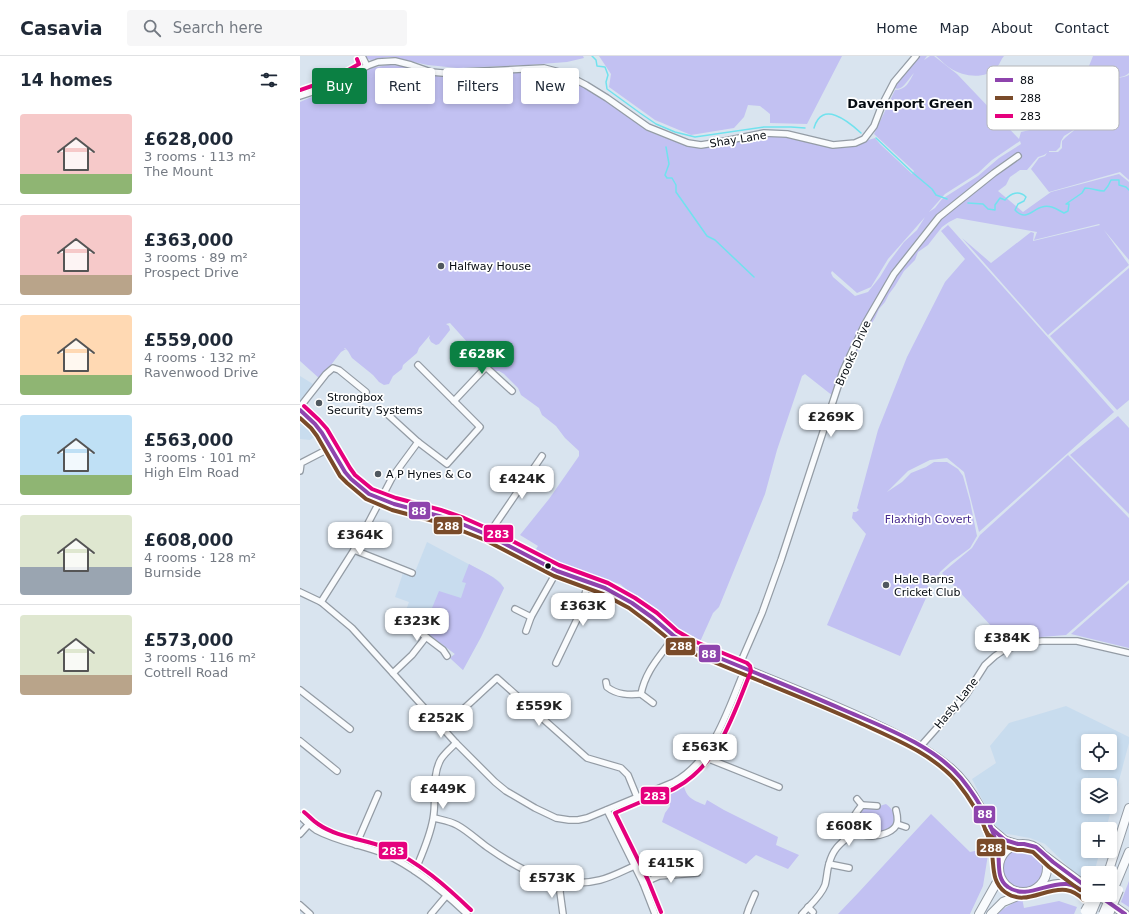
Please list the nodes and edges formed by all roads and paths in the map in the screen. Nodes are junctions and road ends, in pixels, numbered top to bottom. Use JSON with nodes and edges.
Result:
{"nodes":[{"id":1,"x":362,"y":56,"type":"edge"},
{"id":2,"x":916,"y":56,"type":"edge"},
{"id":3,"x":367,"y":66,"type":"junction"},
{"id":4,"x":300,"y":96,"type":"edge"},
{"id":5,"x":1018,"y":156,"type":"dead end"},
{"id":6,"x":464,"y":347,"type":"dead end"},
{"id":7,"x":418,"y":365,"type":"dead end"},
{"id":8,"x":486,"y":367,"type":"junction"},
{"id":9,"x":512,"y":391,"type":"dead end"},
{"id":10,"x":366,"y":392,"type":"dead end"},
{"id":11,"x":454,"y":401,"type":"junction"},
{"id":12,"x":300,"y":408,"type":"edge"},
{"id":13,"x":384,"y":411,"type":"dead end"},
{"id":14,"x":418,"y":442,"type":"junction"},
{"id":15,"x":330,"y":448,"type":"junction"},
{"id":16,"x":542,"y":456,"type":"dead end"},
{"id":17,"x":300,"y":471,"type":"edge"},
{"id":18,"x":382,"y":499,"type":"junction"},
{"id":19,"x":488,"y":535,"type":"junction"},
{"id":20,"x":354,"y":550,"type":"junction"},
{"id":21,"x":557,"y":571,"type":"junction"},
{"id":22,"x":412,"y":573,"type":"dead end"},
{"id":23,"x":588,"y":583,"type":"junction"},
{"id":24,"x":300,"y":592,"type":"edge"},
{"id":25,"x":321,"y":602,"type":"junction"},
{"id":26,"x":515,"y":609,"type":"dead end"},
{"id":27,"x":531,"y":617,"type":"junction"},
{"id":28,"x":401,"y":618,"type":"dead end"},
{"id":29,"x":526,"y":631,"type":"dead end"},
{"id":30,"x":674,"y":636,"type":"junction"},
{"id":31,"x":426,"y":637,"type":"junction"},
{"id":32,"x":1129,"y":653,"type":"edge"},
{"id":33,"x":446,"y":656,"type":"dead end"},
{"id":34,"x":556,"y":664,"type":"dead end"},
{"id":35,"x":742,"y":667,"type":"junction"},
{"id":36,"x":393,"y":673,"type":"junction"},
{"id":37,"x":606,"y":682,"type":"dead end"},
{"id":38,"x":300,"y":690,"type":"edge"},
{"id":39,"x":641,"y":694,"type":"junction"},
{"id":40,"x":653,"y":703,"type":"dead end"},
{"id":41,"x":443,"y":728,"type":"junction"},
{"id":42,"x":350,"y":729,"type":"dead end"},
{"id":43,"x":300,"y":741,"type":"edge"},
{"id":44,"x":456,"y":743,"type":"junction"},
{"id":45,"x":920,"y":747,"type":"junction"},
{"id":46,"x":704,"y":756,"type":"junction"},
{"id":47,"x":337,"y":771,"type":"dead end"},
{"id":48,"x":779,"y":787,"type":"dead end"},
{"id":49,"x":378,"y":794,"type":"dead end"},
{"id":50,"x":637,"y":798,"type":"junction"},
{"id":51,"x":857,"y":799,"type":"dead end"},
{"id":52,"x":862,"y":805,"type":"junction"},
{"id":53,"x":877,"y":806,"type":"dead end"},
{"id":54,"x":1129,"y":808,"type":"edge"},
{"id":55,"x":607,"y":810,"type":"junction"},
{"id":56,"x":896,"y":810,"type":"dead end"},
{"id":57,"x":300,"y":816,"type":"edge"},
{"id":58,"x":434,"y":818,"type":"junction"},
{"id":59,"x":309,"y":824,"type":"junction"},
{"id":60,"x":897,"y":824,"type":"junction"},
{"id":61,"x":906,"y":827,"type":"dead end"},
{"id":62,"x":992,"y":829,"type":"junction"},
{"id":63,"x":853,"y":832,"type":"junction"},
{"id":64,"x":300,"y":834,"type":"edge"},
{"id":65,"x":1018,"y":844,"type":"junction"},
{"id":66,"x":356,"y":845,"type":"junction"},
{"id":67,"x":1128,"y":854,"type":"edge"},
{"id":68,"x":1044,"y":855,"type":"junction"},
{"id":69,"x":1112,"y":861,"type":"junction"},
{"id":70,"x":829,"y":864,"type":"junction"},
{"id":71,"x":634,"y":866,"type":"junction"},
{"id":72,"x":1109,"y":866,"type":"edge"},
{"id":73,"x":1110,"y":866,"type":"edge"},
{"id":74,"x":849,"y":868,"type":"dead end"},
{"id":75,"x":999,"y":868,"type":"junction"},
{"id":76,"x":415,"y":871,"type":"junction"},
{"id":77,"x":697,"y":873,"type":"dead end"},
{"id":78,"x":561,"y":883,"type":"junction"},
{"id":79,"x":643,"y":883,"type":"junction"},
{"id":80,"x":1081,"y":883,"type":"edge"},
{"id":81,"x":1035,"y":889,"type":"junction"},
{"id":82,"x":1117,"y":889,"type":"edge"},
{"id":83,"x":1081,"y":891,"type":"edge"},
{"id":84,"x":1025,"y":892,"type":"junction"},
{"id":85,"x":755,"y":894,"type":"dead end"},
{"id":86,"x":447,"y":895,"type":"junction"},
{"id":87,"x":1091,"y":902,"type":"edge"},
{"id":88,"x":1094,"y":902,"type":"edge"},
{"id":89,"x":1098,"y":902,"type":"edge"},
{"id":90,"x":1109,"y":902,"type":"edge"},
{"id":91,"x":1110,"y":902,"type":"edge"},
{"id":92,"x":1113,"y":902,"type":"edge"},
{"id":93,"x":300,"y":905,"type":"edge"},
{"id":94,"x":808,"y":906,"type":"junction"},
{"id":95,"x":813,"y":912,"type":"dead end"},
{"id":96,"x":1087,"y":913,"type":"edge"},
{"id":97,"x":310,"y":914,"type":"edge"},
{"id":98,"x":431,"y":914,"type":"edge"},
{"id":99,"x":467,"y":914,"type":"edge"},
{"id":100,"x":563,"y":914,"type":"edge"},
{"id":101,"x":655,"y":914,"type":"edge"},
{"id":102,"x":748,"y":914,"type":"edge"},
{"id":103,"x":802,"y":914,"type":"edge"},
{"id":104,"x":979,"y":914,"type":"edge"},
{"id":105,"x":991,"y":914,"type":"edge"},
{"id":106,"x":1103,"y":914,"type":"edge"},
{"id":107,"x":1109,"y":914,"type":"edge"},
{"id":108,"x":1115,"y":914,"type":"edge"},
{"id":109,"x":1125,"y":914,"type":"edge"}],
"edges":[{"from":1,"to":3,"type":"street"},
{"from":2,"to":3,"type":"street","name":"Shay Lane"},
{"from":3,"to":4,"type":"street","name":"Shay Lane"},
{"from":5,"to":35,"type":"street","name":"Brooks Drive"},
{"from":6,"to":8,"type":"street"},
{"from":7,"to":11,"type":"street"},
{"from":8,"to":9,"type":"street"},
{"from":8,"to":11,"type":"street"},
{"from":10,"to":12,"type":"street"},
{"from":11,"to":14,"type":"street"},
{"from":12,"to":15,"type":"main road"},
{"from":13,"to":14,"type":"street"},
{"from":14,"to":18,"type":"street"},
{"from":15,"to":17,"type":"street"},
{"from":15,"to":18,"type":"main road"},
{"from":16,"to":19,"type":"street"},
{"from":18,"to":19,"type":"main road"},
{"from":18,"to":20,"type":"street"},
{"from":19,"to":21,"type":"main road"},
{"from":20,"to":22,"type":"street"},
{"from":20,"to":25,"type":"street"},
{"from":21,"to":23,"type":"main road"},
{"from":21,"to":27,"type":"street"},
{"from":23,"to":30,"type":"main road"},
{"from":23,"to":34,"type":"street"},
{"from":24,"to":25,"type":"street","name":"Brooks Drive"},
{"from":25,"to":36,"type":"street","name":"Brooks Drive"},
{"from":26,"to":27,"type":"street"},
{"from":27,"to":29,"type":"street"},
{"from":28,"to":31,"type":"street"},
{"from":30,"to":35,"type":"main road"},
{"from":30,"to":39,"type":"street"},
{"from":31,"to":33,"type":"street"},
{"from":31,"to":36,"type":"street"},
{"from":32,"to":45,"type":"street","name":"Hasty Lane"},
{"from":35,"to":45,"type":"main road"},
{"from":35,"to":46,"type":"street","name":"Brooks Drive"},
{"from":36,"to":41,"type":"street","name":"Brooks Drive"},
{"from":37,"to":39,"type":"street"},
{"from":38,"to":42,"type":"street"},
{"from":39,"to":40,"type":"street"},
{"from":41,"to":44,"type":"street","name":"Brooks Drive"},
{"from":41,"to":50,"type":"street"},
{"from":43,"to":47,"type":"street"},
{"from":44,"to":55,"type":"street","name":"Brooks Drive"},
{"from":44,"to":58,"type":"street"},
{"from":45,"to":62,"type":"main road"},
{"from":46,"to":48,"type":"street"},
{"from":46,"to":50,"type":"street","name":"Brooks Drive"},
{"from":49,"to":66,"type":"street"},
{"from":50,"to":55,"type":"street","name":"Brooks Drive"},
{"from":51,"to":52,"type":"street"},
{"from":52,"to":53,"type":"street"},
{"from":52,"to":63,"type":"street"},
{"from":54,"to":69,"type":"highway"},
{"from":55,"to":71,"type":"street"},
{"from":56,"to":60,"type":"street"},
{"from":57,"to":59,"type":"street"},
{"from":58,"to":76,"type":"street"},
{"from":58,"to":78,"type":"street"},
{"from":59,"to":64,"type":"street"},
{"from":59,"to":66,"type":"street"},
{"from":60,"to":61,"type":"street"},
{"from":60,"to":63,"type":"street"},
{"from":62,"to":65,"type":"main road"},
{"from":62,"to":75,"type":"main road"},
{"from":63,"to":70,"type":"street"},
{"from":65,"to":68,"type":"highway"},
{"from":65,"to":75,"type":"highway"},
{"from":66,"to":76,"type":"street"},
{"from":67,"to":82,"type":"highway"},
{"from":68,"to":80,"type":"highway"},
{"from":68,"to":81,"type":"highway"},
{"from":69,"to":72,"type":"highway"},
{"from":69,"to":73,"type":"highway"},
{"from":70,"to":74,"type":"street"},
{"from":70,"to":94,"type":"street"},
{"from":71,"to":78,"type":"street"},
{"from":71,"to":79,"type":"street"},
{"from":75,"to":84,"type":"highway"},
{"from":75,"to":104,"type":"highway"},
{"from":76,"to":86,"type":"street"},
{"from":77,"to":79,"type":"street"},
{"from":78,"to":100,"type":"street"},
{"from":79,"to":101,"type":"street"},
{"from":81,"to":83,"type":"highway"},
{"from":81,"to":84,"type":"highway"},
{"from":84,"to":105,"type":"highway"},
{"from":85,"to":102,"type":"street"},
{"from":86,"to":98,"type":"street"},
{"from":86,"to":99,"type":"street"},
{"from":87,"to":96,"type":"highway","bridge":true},
{"from":88,"to":96,"type":"highway","bridge":true},
{"from":89,"to":108,"type":"highway"},
{"from":90,"to":109,"type":"highway"},
{"from":91,"to":106,"type":"highway","bridge":true},
{"from":92,"to":107,"type":"highway","bridge":true},
{"from":93,"to":97,"type":"street"},
{"from":94,"to":95,"type":"street"},
{"from":94,"to":103,"type":"street"}]}
